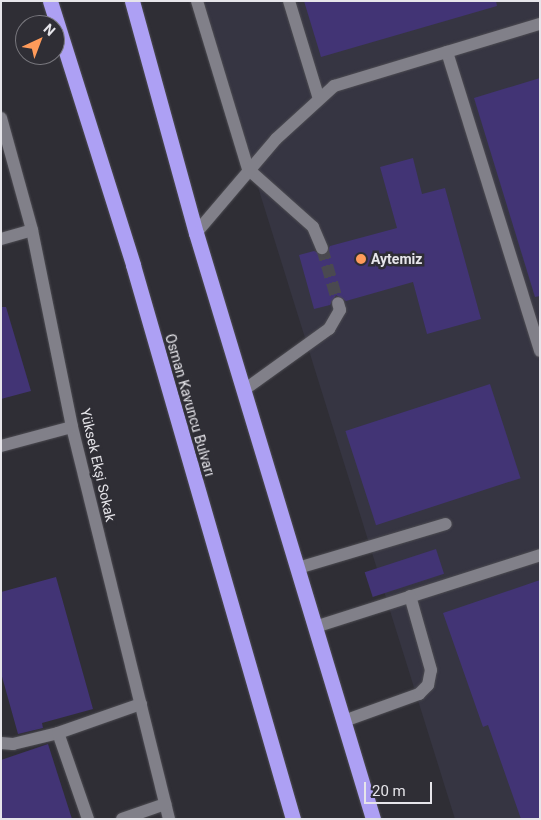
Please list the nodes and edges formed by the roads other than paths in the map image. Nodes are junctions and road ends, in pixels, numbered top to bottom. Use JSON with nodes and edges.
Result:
{"nodes":[{"id":1,"x":50,"y":1,"type":"edge"},
{"id":2,"x":132,"y":1,"type":"edge"},
{"id":3,"x":197,"y":1,"type":"edge"},
{"id":4,"x":289,"y":1,"type":"edge"},
{"id":5,"x":540,"y":24,"type":"edge"},
{"id":6,"x":447,"y":52,"type":"junction"},
{"id":7,"x":319,"y":99,"type":"junction"},
{"id":8,"x":1,"y":118,"type":"edge"},
{"id":9,"x":248,"y":169,"type":"junction"},
{"id":10,"x":32,"y":230,"type":"junction"},
{"id":11,"x":196,"y":233,"type":"junction"},
{"id":12,"x":1,"y":240,"type":"edge"},
{"id":13,"x":322,"y":248,"type":"tunnel mouth"},
{"id":14,"x":338,"y":303,"type":"tunnel mouth"},
{"id":15,"x":540,"y":351,"type":"edge"},
{"id":16,"x":244,"y":390,"type":"junction"},
{"id":17,"x":72,"y":426,"type":"junction"},
{"id":18,"x":1,"y":446,"type":"edge"},
{"id":19,"x":446,"y":524,"type":"dead end"},
{"id":20,"x":540,"y":555,"type":"edge"},
{"id":21,"x":298,"y":568,"type":"junction"},
{"id":22,"x":410,"y":596,"type":"junction"},
{"id":23,"x":315,"y":627,"type":"junction"},
{"id":24,"x":141,"y":704,"type":"junction"},
{"id":25,"x":344,"y":721,"type":"junction"},
{"id":26,"x":58,"y":733,"type":"junction"},
{"id":27,"x":1,"y":742,"type":"edge"},
{"id":28,"x":165,"y":804,"type":"junction"},
{"id":29,"x":88,"y":819,"type":"edge"},
{"id":30,"x":122,"y":819,"type":"edge"},
{"id":31,"x":169,"y":819,"type":"edge"},
{"id":32,"x":293,"y":819,"type":"edge"},
{"id":33,"x":373,"y":819,"type":"edge"}],
"edges":[{"from":1,"to":32,"type":"highway","name":"Osman Kavuncu Bulvarı"},
{"from":2,"to":11,"type":"highway"},
{"from":3,"to":9,"type":"street"},
{"from":4,"to":7,"type":"street"},
{"from":5,"to":6,"type":"street"},
{"from":6,"to":7,"type":"street"},
{"from":6,"to":15,"type":"street"},
{"from":7,"to":9,"type":"street"},
{"from":8,"to":10,"type":"street","name":"Yüksek Ekşi Sokak"},
{"from":9,"to":11,"type":"street"},
{"from":9,"to":13,"type":"street"},
{"from":10,"to":12,"type":"street"},
{"from":10,"to":17,"type":"street","name":"Yüksek Ekşi Sokak"},
{"from":11,"to":16,"type":"highway"},
{"from":14,"to":16,"type":"street"},
{"from":16,"to":21,"type":"highway"},
{"from":17,"to":18,"type":"street"},
{"from":17,"to":24,"type":"street","name":"Yüksek Ekşi Sokak"},
{"from":19,"to":21,"type":"street"},
{"from":20,"to":22,"type":"street"},
{"from":21,"to":23,"type":"highway"},
{"from":22,"to":23,"type":"street"},
{"from":22,"to":25,"type":"street"},
{"from":23,"to":25,"type":"highway"},
{"from":24,"to":26,"type":"street"},
{"from":24,"to":28,"type":"street","name":"Yüksek Ekşi Sokak"},
{"from":25,"to":33,"type":"highway"},
{"from":26,"to":27,"type":"street"},
{"from":26,"to":29,"type":"street"},
{"from":28,"to":30,"type":"street"},
{"from":28,"to":31,"type":"street","name":"Yüksek Ekşi Sokak"}]}
